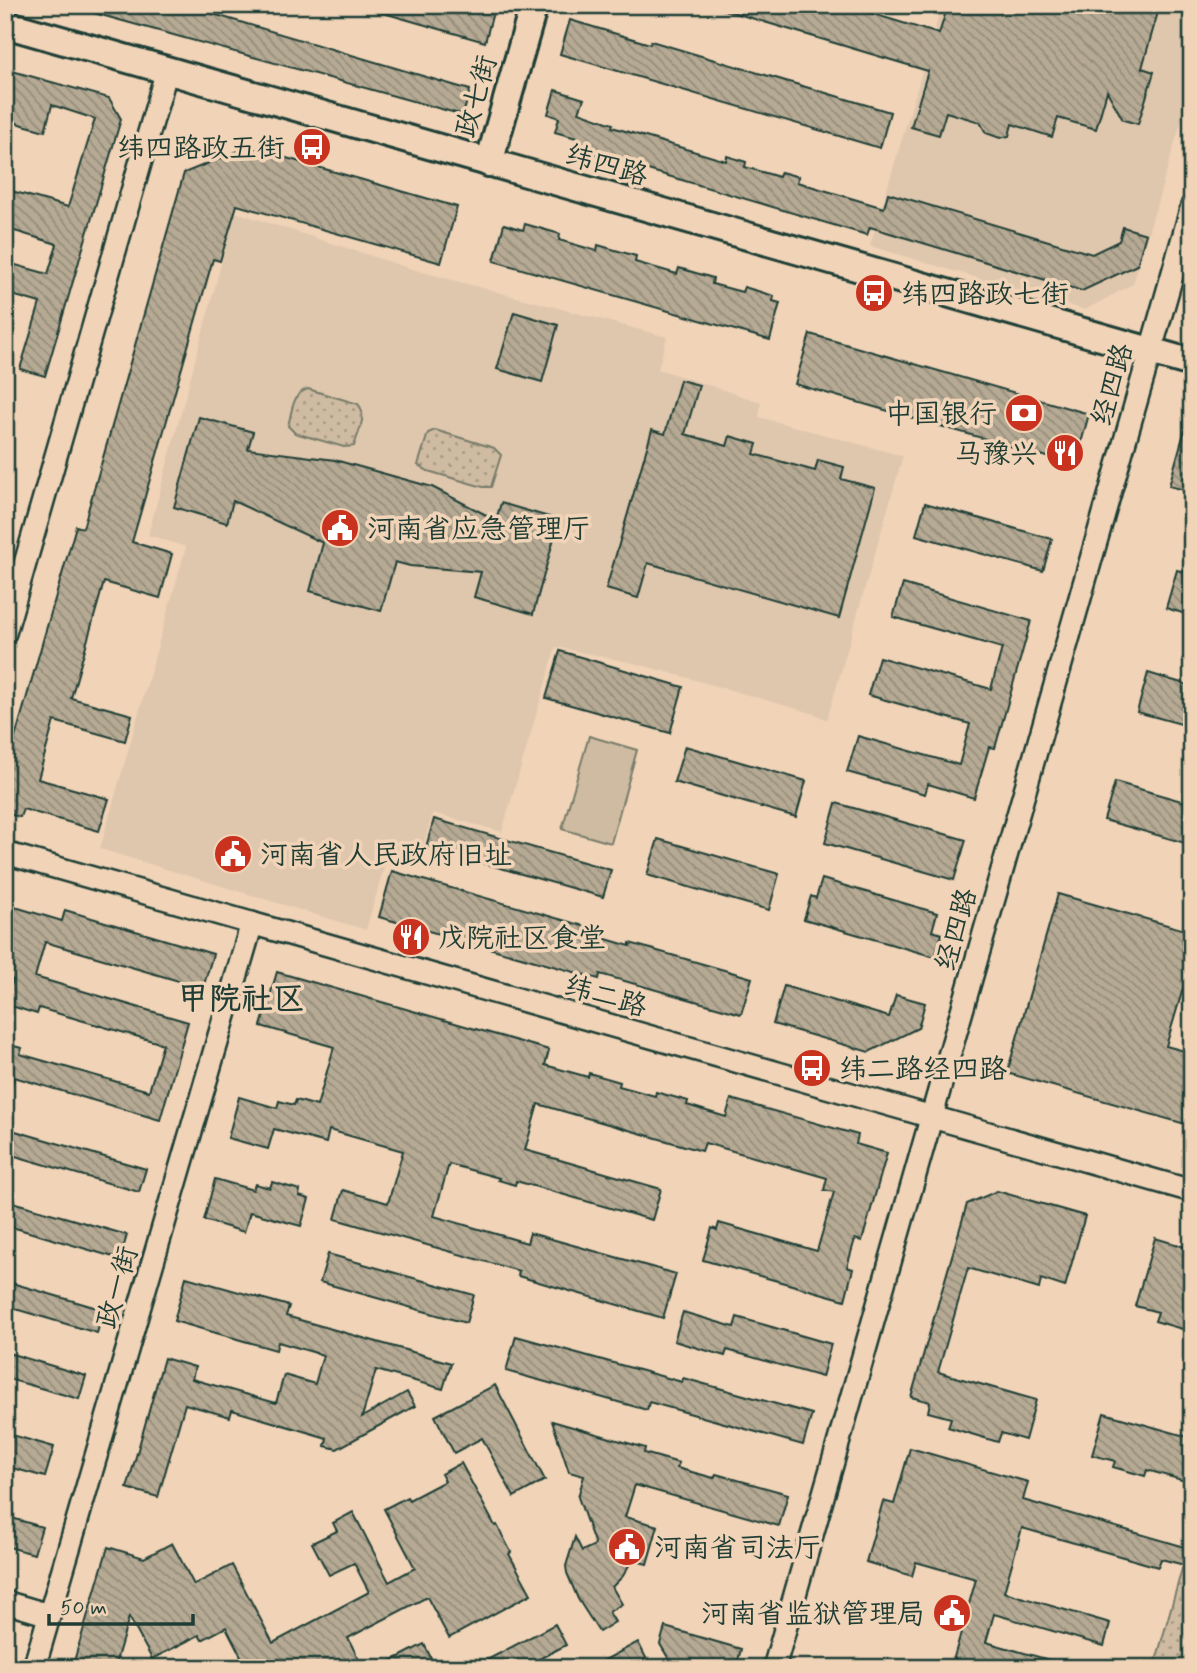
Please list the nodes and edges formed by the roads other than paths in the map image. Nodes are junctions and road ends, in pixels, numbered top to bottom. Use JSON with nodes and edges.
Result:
{"nodes":[{"id":1,"x":534,"y":5,"type":"edge"},
{"id":2,"x":5,"y":24,"type":"edge"},
{"id":3,"x":167,"y":71,"type":"junction"},
{"id":4,"x":489,"y":163,"type":"junction"},
{"id":5,"x":1192,"y":206,"type":"edge"},
{"id":6,"x":1149,"y":351,"type":"junction"},
{"id":7,"x":1192,"y":363,"type":"edge"},
{"id":8,"x":5,"y":633,"type":"edge"},
{"id":9,"x":5,"y":853,"type":"edge"},
{"id":10,"x":252,"y":923,"type":"junction"},
{"id":11,"x":931,"y":1117,"type":"junction"},
{"id":12,"x":1192,"y":1191,"type":"edge"},
{"id":13,"x":5,"y":1602,"type":"edge"},
{"id":14,"x":49,"y":1615,"type":"junction"},
{"id":15,"x":34,"y":1668,"type":"edge"},
{"id":16,"x":774,"y":1668,"type":"edge"}],
"edges":[{"from":1,"to":4,"type":"street","name":"政七街"},
{"from":2,"to":3,"type":"street","name":"纬四路"},
{"from":3,"to":4,"type":"street","name":"纬四路"},
{"from":3,"to":8,"type":"street"},
{"from":4,"to":6,"type":"street","name":"纬四路"},
{"from":5,"to":6,"type":"street","name":"经四路"},
{"from":6,"to":7,"type":"street","name":"纬四路"},
{"from":6,"to":11,"type":"street","name":"经四路"},
{"from":9,"to":10,"type":"street","name":"纬二路"},
{"from":10,"to":11,"type":"street","name":"纬二路"},
{"from":10,"to":14,"type":"street","name":"政一街"},
{"from":11,"to":12,"type":"street","name":"纬二路"},
{"from":11,"to":16,"type":"street","name":"经四路"},
{"from":13,"to":14,"type":"street"},
{"from":14,"to":15,"type":"street","name":"政一街"}]}
